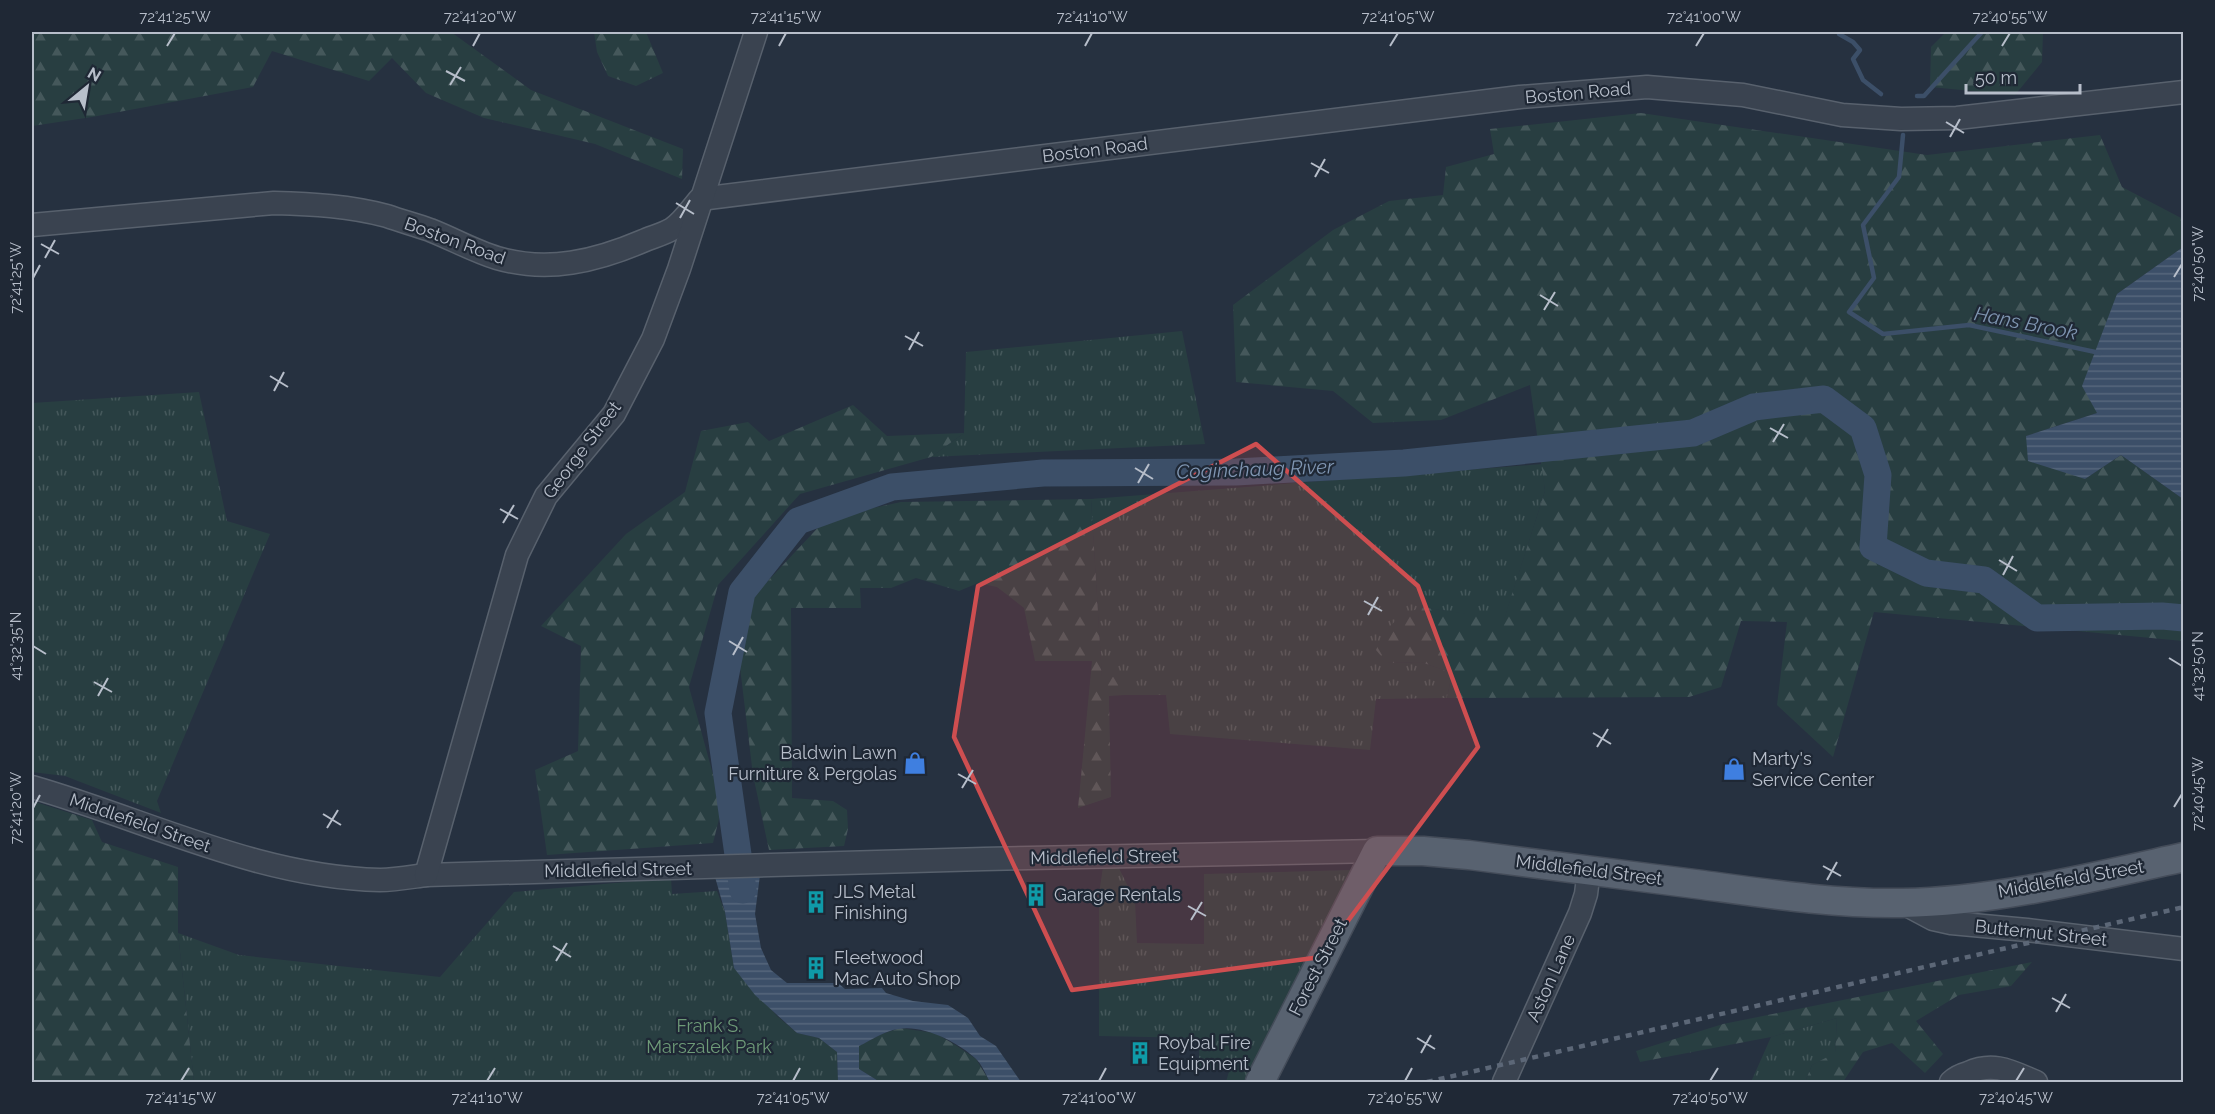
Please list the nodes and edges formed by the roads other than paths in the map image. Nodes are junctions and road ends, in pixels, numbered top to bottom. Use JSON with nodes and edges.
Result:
{"nodes":[{"id":1,"x":756,"y":32,"type":"edge"},
{"id":2,"x":2184,"y":92,"type":"edge"},
{"id":3,"x":700,"y":199,"type":"junction"},
{"id":4,"x":32,"y":225,"type":"edge"},
{"id":5,"x":32,"y":787,"type":"edge"},
{"id":6,"x":1377,"y":851,"type":"junction"},
{"id":7,"x":2184,"y":857,"type":"edge"},
{"id":8,"x":1589,"y":870,"type":"junction"},
{"id":9,"x":426,"y":875,"type":"junction"},
{"id":10,"x":1903,"y":903,"type":"junction"},
{"id":11,"x":2184,"y":950,"type":"edge"},
{"id":12,"x":1260,"y":1083,"type":"edge"},
{"id":13,"x":1504,"y":1083,"type":"edge"},
{"id":14,"x":1951,"y":1083,"type":"edge"},
{"id":15,"x":2036,"y":1083,"type":"edge"}],
"edges":[{"from":1,"to":3,"type":"street","name":"George Street"},
{"from":2,"to":3,"type":"street","name":"Boston Road"},
{"from":3,"to":4,"type":"street","name":"Boston Road"},
{"from":3,"to":9,"type":"street","name":"George Street"},
{"from":5,"to":9,"type":"street","name":"Middlefield Street"},
{"from":6,"to":8,"type":"main road","name":"Middlefield Street"},
{"from":6,"to":9,"type":"street","name":"Middlefield Street"},
{"from":6,"to":12,"type":"main road","name":"Forest Street"},
{"from":7,"to":10,"type":"main road","name":"Middlefield Street"},
{"from":8,"to":10,"type":"main road","name":"Middlefield Street"},
{"from":8,"to":13,"type":"street","name":"Aston Lane"},
{"from":10,"to":11,"type":"street","name":"Butternut Street"},
{"from":14,"to":15,"type":"street"}]}
